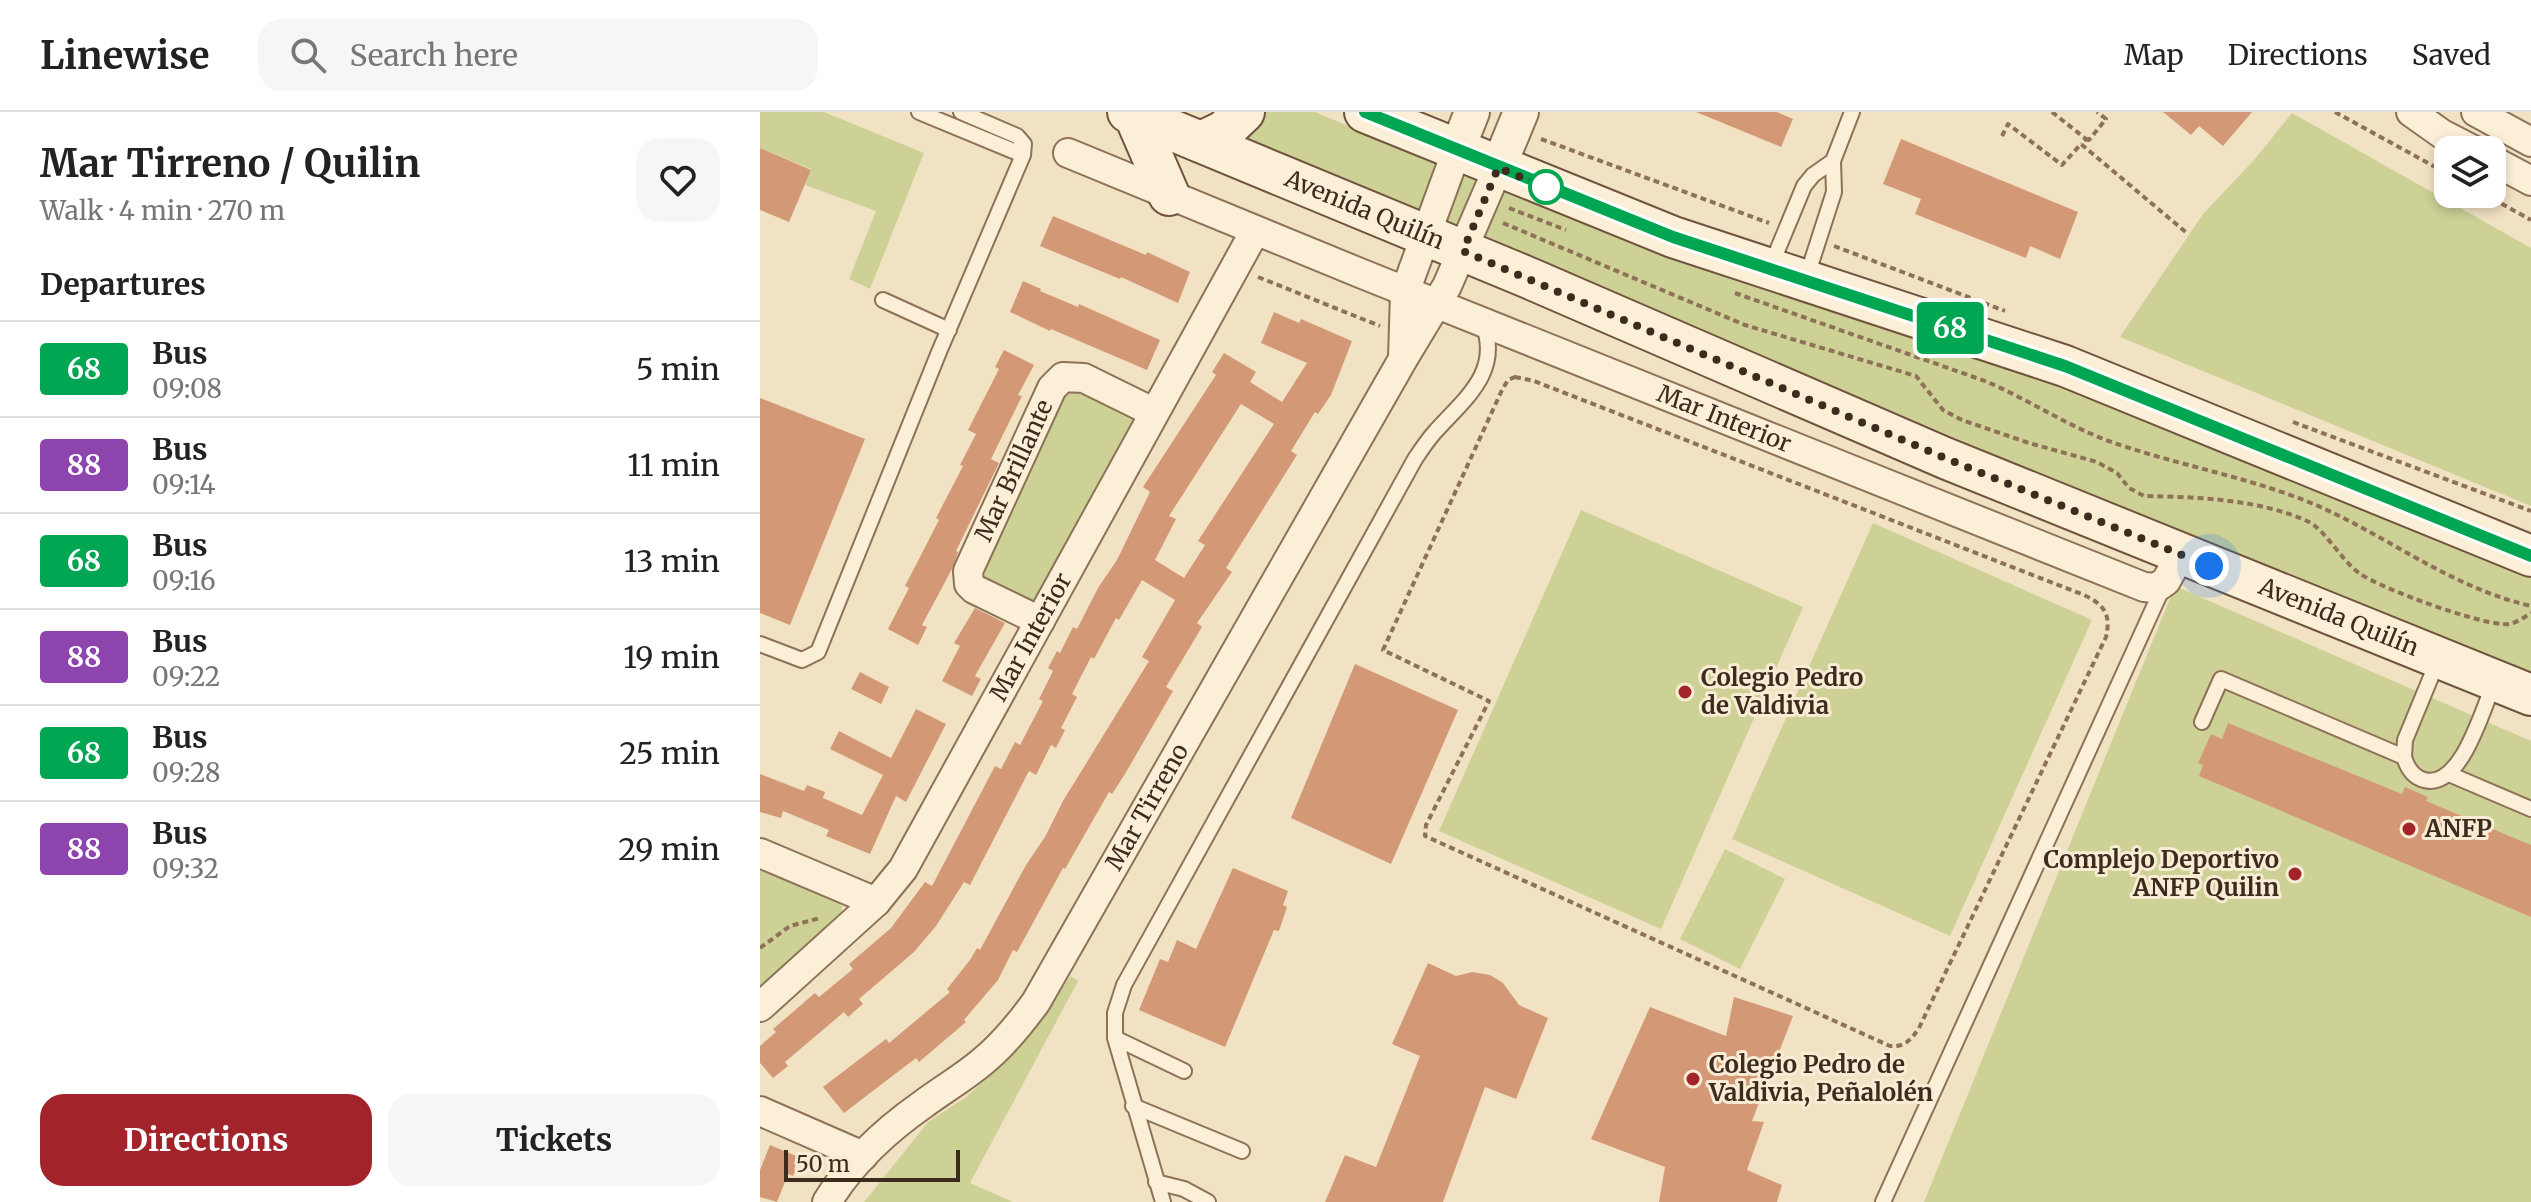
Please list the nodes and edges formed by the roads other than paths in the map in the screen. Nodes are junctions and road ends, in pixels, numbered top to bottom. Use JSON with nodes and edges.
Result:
{"nodes":[{"id":1,"x":919,"y":112,"type":"edge"},
{"id":2,"x":961,"y":112,"type":"edge"},
{"id":3,"x":1244,"y":112,"type":"edge"},
{"id":4,"x":1365,"y":112,"type":"edge"},
{"id":5,"x":1472,"y":112,"type":"edge"},
{"id":6,"x":1852,"y":112,"type":"edge"},
{"id":7,"x":2411,"y":112,"type":"edge"},
{"id":8,"x":2476,"y":112,"type":"edge"},
{"id":9,"x":1131,"y":113,"type":"edge"},
{"id":10,"x":1517,"y":121,"type":"edge"},
{"id":11,"x":2446,"y":136,"type":"edge"},
{"id":12,"x":1201,"y":142,"type":"junction"},
{"id":13,"x":2531,"y":142,"type":"edge"},
{"id":14,"x":1457,"y":150,"type":"junction"},
{"id":15,"x":1068,"y":153,"type":"dead end"},
{"id":16,"x":1023,"y":155,"type":"junction"},
{"id":17,"x":1833,"y":161,"type":"junction"},
{"id":18,"x":1498,"y":168,"type":"junction"},
{"id":19,"x":2506,"y":168,"type":"edge"},
{"id":20,"x":2531,"y":181,"type":"edge"},
{"id":21,"x":1172,"y":196,"type":"junction"},
{"id":22,"x":1255,"y":231,"type":"junction"},
{"id":23,"x":1425,"y":235,"type":"junction"},
{"id":24,"x":1463,"y":251,"type":"junction"},
{"id":25,"x":1787,"y":277,"type":"junction"},
{"id":26,"x":1405,"y":292,"type":"junction"},
{"id":27,"x":883,"y":300,"type":"dead end"},
{"id":28,"x":1437,"y":304,"type":"junction"},
{"id":29,"x":1482,"y":323,"type":"junction"},
{"id":30,"x":949,"y":330,"type":"junction"},
{"id":31,"x":1404,"y":347,"type":"junction"},
{"id":32,"x":1153,"y":412,"type":"junction"},
{"id":33,"x":2531,"y":556,"type":"edge"},
{"id":34,"x":2173,"y":568,"type":"junction"},
{"id":35,"x":1040,"y":621,"type":"junction"},
{"id":36,"x":760,"y":644,"type":"edge"},
{"id":37,"x":2439,"y":659,"type":"junction"},
{"id":38,"x":2531,"y":662,"type":"edge"},
{"id":39,"x":2513,"y":688,"type":"edge"},
{"id":40,"x":2202,"y":722,"type":"dead end"},
{"id":41,"x":2404,"y":757,"type":"junction"},
{"id":42,"x":2449,"y":774,"type":"junction"},
{"id":43,"x":2531,"y":809,"type":"edge"},
{"id":44,"x":760,"y":853,"type":"edge"},
{"id":45,"x":876,"y":902,"type":"junction"},
{"id":46,"x":760,"y":1007,"type":"edge"},
{"id":47,"x":1115,"y":1038,"type":"junction"},
{"id":48,"x":1184,"y":1071,"type":"dead end"},
{"id":49,"x":1133,"y":1106,"type":"junction"},
{"id":50,"x":760,"y":1111,"type":"edge"},
{"id":51,"x":1242,"y":1151,"type":"dead end"},
{"id":52,"x":863,"y":1156,"type":"junction"},
{"id":53,"x":1156,"y":1182,"type":"junction"},
{"id":54,"x":827,"y":1202,"type":"edge"},
{"id":55,"x":1163,"y":1202,"type":"edge"},
{"id":56,"x":1208,"y":1202,"type":"edge"},
{"id":57,"x":1883,"y":1202,"type":"edge"}],
"edges":[{"from":1,"to":16,"type":"lane"},
{"from":2,"to":16,"type":"lane"},
{"from":3,"to":12,"type":"main road"},
{"from":4,"to":14,"type":"main road"},
{"from":5,"to":14,"type":"street","name":"Mar Tirreno"},
{"from":6,"to":17,"type":"lane"},
{"from":7,"to":11,"type":"street"},
{"from":8,"to":13,"type":"street"},
{"from":9,"to":12,"type":"main road","name":"Avenida Quilín"},
{"from":9,"to":21,"type":"main road"},
{"from":10,"to":18,"type":"street","name":"Mar Tirreno"},
{"from":12,"to":23,"type":"main road","name":"Avenida Quilín"},
{"from":14,"to":18,"type":"main road"},
{"from":14,"to":23,"type":"street","name":"Mar Tirreno"},
{"from":15,"to":21,"type":"street","name":"Mar Interior"},
{"from":16,"to":30,"type":"lane"},
{"from":17,"to":25,"type":"lane"},
{"from":17,"to":25,"type":"lane"},
{"from":18,"to":24,"type":"street","name":"Mar Tirreno"},
{"from":18,"to":25,"type":"main road"},
{"from":19,"to":20,"type":"street"},
{"from":21,"to":22,"type":"street","name":"Mar Interior"},
{"from":22,"to":26,"type":"street","name":"Mar Interior"},
{"from":22,"to":32,"type":"street","name":"Mar Interior"},
{"from":23,"to":24,"type":"main road","name":"Avenida Quilín"},
{"from":23,"to":26,"type":"street","name":"Mar Tirreno"},
{"from":24,"to":28,"type":"street","name":"Mar Tirreno"},
{"from":24,"to":34,"type":"main road","name":"Avenida Quilín"},
{"from":25,"to":33,"type":"main road"},
{"from":26,"to":28,"type":"street","name":"Mar Interior"},
{"from":26,"to":31,"type":"street","name":"Mar Tirreno"},
{"from":27,"to":30,"type":"lane"},
{"from":28,"to":29,"type":"street","name":"Mar Interior"},
{"from":28,"to":31,"type":"street","name":"Mar Tirreno"},
{"from":29,"to":34,"type":"street","name":"Mar Interior"},
{"from":29,"to":47,"type":"lane"},
{"from":30,"to":36,"type":"lane"},
{"from":31,"to":52,"type":"street","name":"Mar Tirreno"},
{"from":32,"to":35,"type":"street","name":"Mar Interior"},
{"from":32,"to":35,"type":"street","name":"Mar Brillante"},
{"from":34,"to":37,"type":"main road","name":"Avenida Quilín"},
{"from":34,"to":57,"type":"lane"},
{"from":35,"to":45,"type":"street","name":"Mar Interior"},
{"from":37,"to":39,"type":"main road","name":"Avenida Quilín"},
{"from":37,"to":41,"type":"lane"},
{"from":38,"to":39,"type":"main road"},
{"from":39,"to":42,"type":"lane"},
{"from":40,"to":41,"type":"lane"},
{"from":41,"to":42,"type":"lane"},
{"from":42,"to":43,"type":"lane"},
{"from":44,"to":45,"type":"street"},
{"from":45,"to":46,"type":"street","name":"Mar Interior"},
{"from":47,"to":48,"type":"lane"},
{"from":47,"to":49,"type":"lane"},
{"from":49,"to":51,"type":"lane"},
{"from":49,"to":53,"type":"lane"},
{"from":50,"to":52,"type":"street"},
{"from":52,"to":54,"type":"street","name":"Mar Tirreno"},
{"from":53,"to":55,"type":"lane"},
{"from":53,"to":56,"type":"lane"}]}
